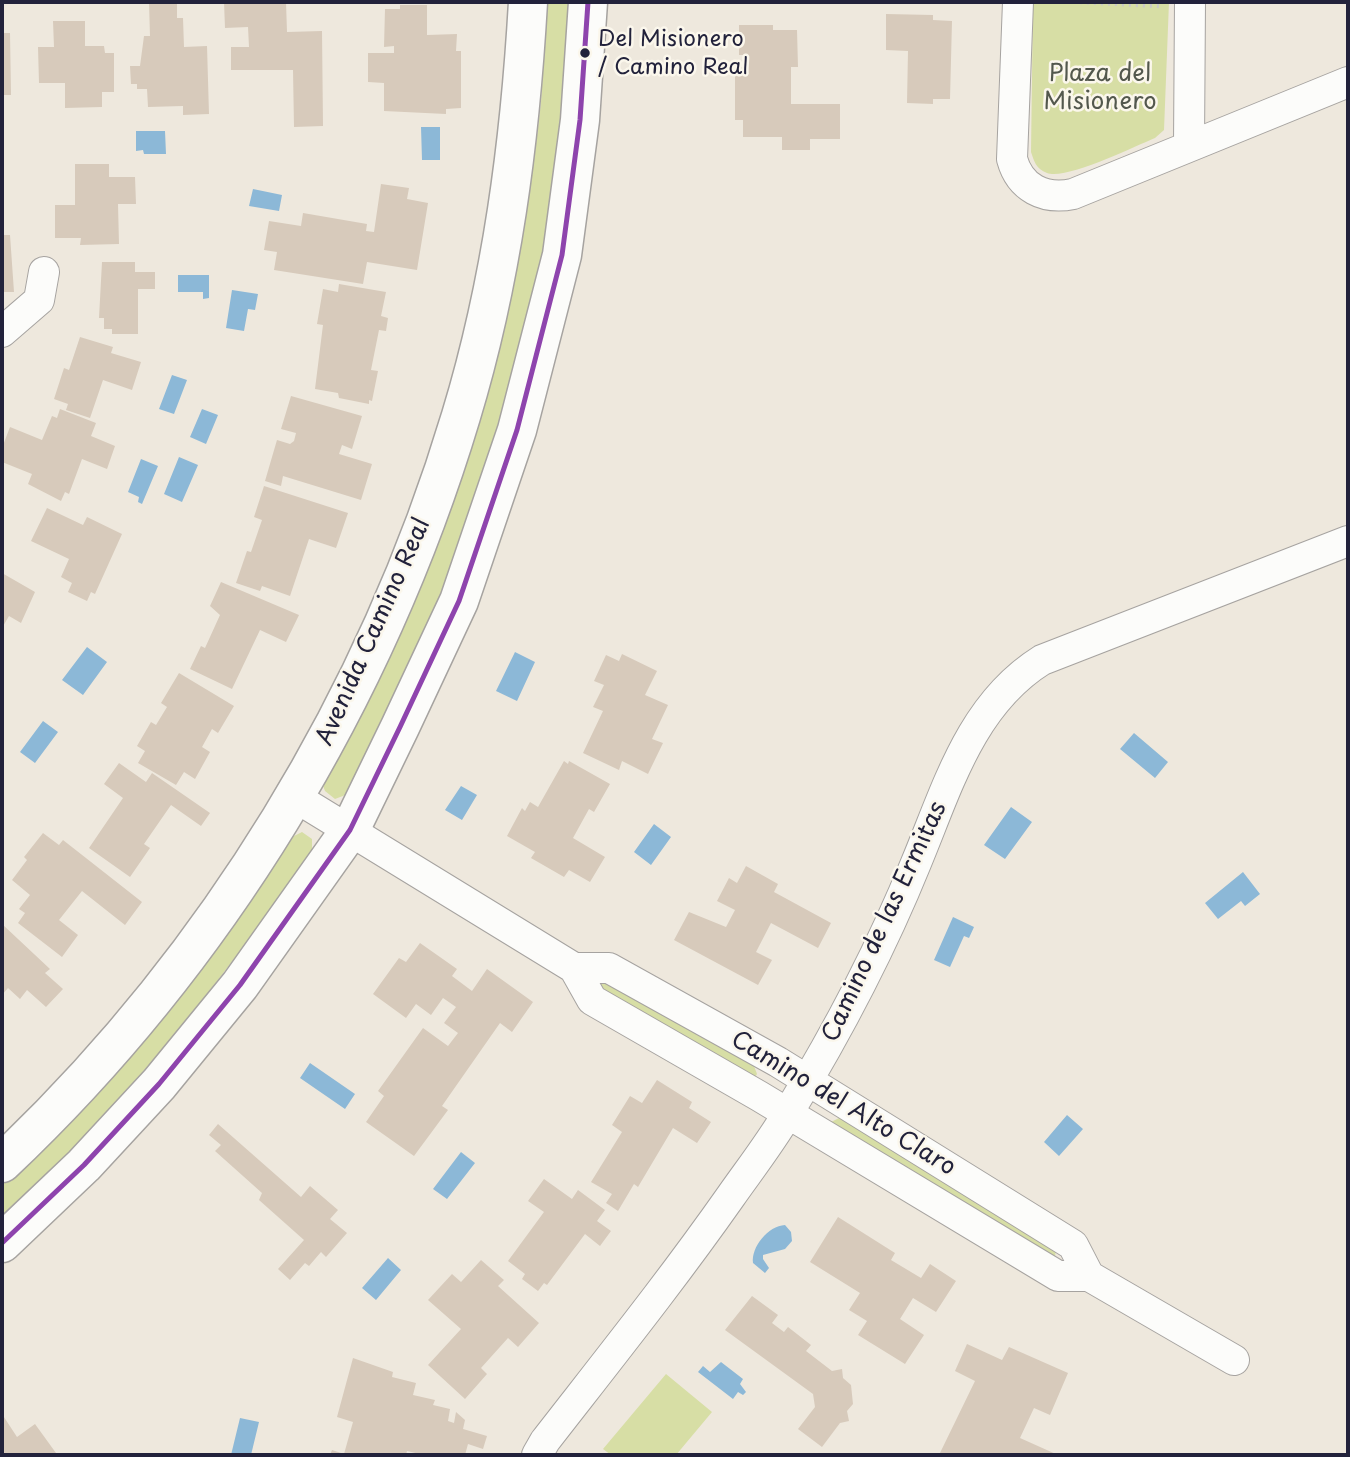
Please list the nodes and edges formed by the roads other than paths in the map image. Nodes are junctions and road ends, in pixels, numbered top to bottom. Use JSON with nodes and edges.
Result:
{"nodes":[{"id":1,"x":528,"y":2,"type":"edge"},
{"id":2,"x":588,"y":2,"type":"edge"},
{"id":3,"x":1018,"y":2,"type":"edge"},
{"id":4,"x":1190,"y":4,"type":"edge"},
{"id":5,"x":1348,"y":82,"type":"edge"},
{"id":6,"x":1189,"y":144,"type":"junction"},
{"id":7,"x":44,"y":272,"type":"dead end"},
{"id":8,"x":2,"y":332,"type":"edge"},
{"id":9,"x":1348,"y":541,"type":"edge"},
{"id":10,"x":295,"y":797,"type":"junction"},
{"id":11,"x":350,"y":830,"type":"junction"},
{"id":12,"x":575,"y":968,"type":"junction"},
{"id":13,"x":806,"y":1080,"type":"junction"},
{"id":14,"x":788,"y":1114,"type":"junction"},
{"id":15,"x":2,"y":1163,"type":"edge"},
{"id":16,"x":2,"y":1242,"type":"edge"},
{"id":17,"x":1089,"y":1276,"type":"junction"},
{"id":18,"x":1234,"y":1360,"type":"dead end"},
{"id":19,"x":537,"y":1455,"type":"edge"}],
"edges":[{"from":1,"to":10,"type":"main road","name":"Avenida Camino Real"},
{"from":2,"to":11,"type":"main road"},
{"from":3,"to":6,"type":"street"},
{"from":4,"to":6,"type":"street"},
{"from":5,"to":6,"type":"street"},
{"from":7,"to":8,"type":"street"},
{"from":9,"to":13,"type":"street","name":"Camino de las Ermitas"},
{"from":10,"to":11,"type":"street"},
{"from":10,"to":15,"type":"main road","name":"Avenida Camino Real"},
{"from":11,"to":12,"type":"street"},
{"from":11,"to":16,"type":"main road"},
{"from":12,"to":13,"type":"street","name":"Camino del Alto Claro"},
{"from":12,"to":14,"type":"street","name":"Camino del Alto Claro"},
{"from":13,"to":14,"type":"street","name":"Camino de las Ermitas"},
{"from":13,"to":17,"type":"street","name":"Camino del Alto Claro"},
{"from":14,"to":17,"type":"street","name":"Camino del Alto Claro"},
{"from":14,"to":19,"type":"street","name":"Camino de las Ermitas"},
{"from":17,"to":18,"type":"street","name":"Camino del Alto Claro"}]}
